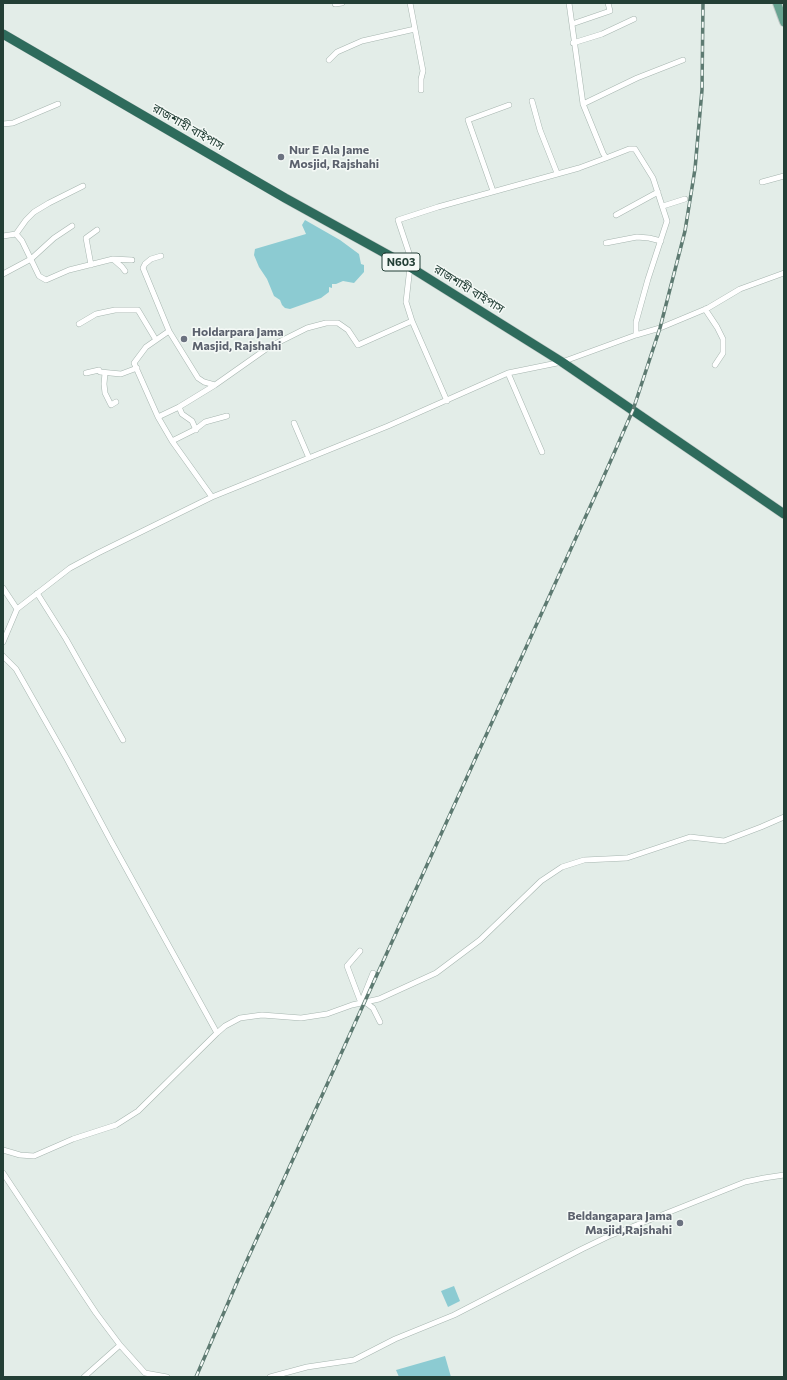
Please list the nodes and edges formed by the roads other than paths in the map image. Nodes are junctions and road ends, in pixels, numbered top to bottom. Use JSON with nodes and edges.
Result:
{"nodes":[{"id":1,"x":342,"y":3,"type":"edge"},
{"id":2,"x":410,"y":3,"type":"edge"},
{"id":3,"x":569,"y":3,"type":"edge"},
{"id":4,"x":608,"y":3,"type":"edge"},
{"id":5,"x":777,"y":3,"type":"edge"},
{"id":6,"x":783,"y":3,"type":"edge"},
{"id":7,"x":335,"y":4,"type":"dead end"},
{"id":8,"x":784,"y":7,"type":"edge"},
{"id":9,"x":634,"y":19,"type":"dead end"},
{"id":10,"x":784,"y":22,"type":"edge"},
{"id":11,"x":572,"y":24,"type":"junction"},
{"id":12,"x":415,"y":29,"type":"junction"},
{"id":13,"x":3,"y":34,"type":"edge"},
{"id":14,"x":573,"y":43,"type":"junction"},
{"id":15,"x":329,"y":60,"type":"dead end"},
{"id":16,"x":683,"y":60,"type":"dead end"},
{"id":17,"x":421,"y":90,"type":"dead end"},
{"id":18,"x":532,"y":101,"type":"dead end"},
{"id":19,"x":58,"y":104,"type":"dead end"},
{"id":20,"x":583,"y":104,"type":"junction"},
{"id":21,"x":508,"y":105,"type":"dead end"},
{"id":22,"x":3,"y":124,"type":"edge"},
{"id":23,"x":606,"y":158,"type":"junction"},
{"id":24,"x":558,"y":173,"type":"junction"},
{"id":25,"x":784,"y":176,"type":"edge"},
{"id":26,"x":762,"y":182,"type":"dead end"},
{"id":27,"x":83,"y":186,"type":"dead end"},
{"id":28,"x":493,"y":191,"type":"junction"},
{"id":29,"x":658,"y":192,"type":"junction"},
{"id":30,"x":685,"y":198,"type":"dead end"},
{"id":31,"x":663,"y":206,"type":"junction"},
{"id":32,"x":616,"y":215,"type":"dead end"},
{"id":33,"x":72,"y":226,"type":"dead end"},
{"id":34,"x":97,"y":230,"type":"dead end"},
{"id":35,"x":16,"y":234,"type":"junction"},
{"id":36,"x":3,"y":236,"type":"edge"},
{"id":37,"x":661,"y":241,"type":"junction"},
{"id":38,"x":606,"y":243,"type":"dead end"},
{"id":39,"x":160,"y":256,"type":"dead end"},
{"id":40,"x":31,"y":259,"type":"junction"},
{"id":41,"x":113,"y":259,"type":"junction"},
{"id":42,"x":132,"y":260,"type":"dead end"},
{"id":43,"x":91,"y":265,"type":"junction"},
{"id":44,"x":410,"y":267,"type":"junction"},
{"id":45,"x":125,"y":271,"type":"dead end"},
{"id":46,"x":784,"y":273,"type":"edge"},
{"id":47,"x":3,"y":274,"type":"edge"},
{"id":48,"x":705,"y":309,"type":"junction"},
{"id":49,"x":412,"y":321,"type":"junction"},
{"id":50,"x":79,"y":324,"type":"dead end"},
{"id":51,"x":168,"y":331,"type":"junction"},
{"id":52,"x":636,"y":335,"type":"junction"},
{"id":53,"x":156,"y":340,"type":"junction"},
{"id":54,"x":562,"y":362,"type":"junction"},
{"id":55,"x":715,"y":365,"type":"dead end"},
{"id":56,"x":137,"y":368,"type":"junction"},
{"id":57,"x":86,"y":373,"type":"dead end"},
{"id":58,"x":105,"y":373,"type":"junction"},
{"id":59,"x":508,"y":373,"type":"junction"},
{"id":60,"x":215,"y":385,"type":"junction"},
{"id":61,"x":447,"y":401,"type":"junction"},
{"id":62,"x":116,"y":402,"type":"dead end"},
{"id":63,"x":179,"y":407,"type":"junction"},
{"id":64,"x":227,"y":416,"type":"dead end"},
{"id":65,"x":158,"y":417,"type":"junction"},
{"id":66,"x":294,"y":423,"type":"dead end"},
{"id":67,"x":196,"y":430,"type":"junction"},
{"id":68,"x":172,"y":441,"type":"junction"},
{"id":69,"x":542,"y":452,"type":"dead end"},
{"id":70,"x":309,"y":458,"type":"junction"},
{"id":71,"x":212,"y":497,"type":"junction"},
{"id":72,"x":784,"y":514,"type":"edge"},
{"id":73,"x":3,"y":588,"type":"edge"},
{"id":74,"x":37,"y":593,"type":"junction"},
{"id":75,"x":17,"y":609,"type":"junction"},
{"id":76,"x":3,"y":642,"type":"edge"},
{"id":77,"x":3,"y":656,"type":"edge"},
{"id":78,"x":123,"y":740,"type":"dead end"},
{"id":79,"x":784,"y":817,"type":"edge"},
{"id":80,"x":360,"y":951,"type":"dead end"},
{"id":81,"x":373,"y":973,"type":"dead end"},
{"id":82,"x":363,"y":1003,"type":"junction"},
{"id":83,"x":380,"y":1022,"type":"dead end"},
{"id":84,"x":217,"y":1033,"type":"junction"},
{"id":85,"x":3,"y":1150,"type":"edge"},
{"id":86,"x":3,"y":1173,"type":"edge"},
{"id":87,"x":784,"y":1175,"type":"edge"},
{"id":88,"x":120,"y":1344,"type":"junction"},
{"id":89,"x":84,"y":1377,"type":"edge"},
{"id":90,"x":167,"y":1377,"type":"edge"},
{"id":91,"x":270,"y":1377,"type":"edge"}],
"edges":[{"from":1,"to":7,"type":"street"},
{"from":2,"to":12,"type":"street"},
{"from":3,"to":11,"type":"street"},
{"from":4,"to":11,"type":"street"},
{"from":5,"to":10,"type":"main road"},
{"from":6,"to":8,"type":"main road"},
{"from":9,"to":14,"type":"street"},
{"from":11,"to":14,"type":"street"},
{"from":12,"to":15,"type":"street"},
{"from":12,"to":17,"type":"street"},
{"from":13,"to":44,"type":"highway","name":"রাজশাহী বাইপাস","number":"N603"},
{"from":14,"to":20,"type":"street"},
{"from":16,"to":20,"type":"street"},
{"from":18,"to":24,"type":"street"},
{"from":19,"to":22,"type":"street"},
{"from":20,"to":23,"type":"street"},
{"from":21,"to":28,"type":"street"},
{"from":23,"to":24,"type":"street"},
{"from":23,"to":29,"type":"street"},
{"from":24,"to":28,"type":"street"},
{"from":25,"to":26,"type":"street"},
{"from":27,"to":35,"type":"street"},
{"from":28,"to":44,"type":"street"},
{"from":29,"to":31,"type":"street"},
{"from":29,"to":32,"type":"street"},
{"from":30,"to":31,"type":"street"},
{"from":31,"to":37,"type":"street"},
{"from":33,"to":40,"type":"street"},
{"from":34,"to":43,"type":"street"},
{"from":35,"to":36,"type":"street"},
{"from":35,"to":40,"type":"street"},
{"from":37,"to":38,"type":"street"},
{"from":37,"to":52,"type":"street"},
{"from":39,"to":51,"type":"street"},
{"from":40,"to":43,"type":"street"},
{"from":40,"to":47,"type":"street"},
{"from":41,"to":42,"type":"street"},
{"from":41,"to":43,"type":"street"},
{"from":41,"to":45,"type":"street"},
{"from":44,"to":49,"type":"street"},
{"from":44,"to":54,"type":"highway","name":"রাজশাহী বাইপাস","number":"N603"},
{"from":46,"to":48,"type":"street"},
{"from":48,"to":52,"type":"street"},
{"from":48,"to":55,"type":"street"},
{"from":49,"to":60,"type":"street"},
{"from":49,"to":61,"type":"street"},
{"from":50,"to":53,"type":"street"},
{"from":51,"to":53,"type":"street"},
{"from":51,"to":60,"type":"street"},
{"from":52,"to":54,"type":"street"},
{"from":53,"to":56,"type":"street"},
{"from":54,"to":59,"type":"street"},
{"from":54,"to":72,"type":"highway","name":"রাজশাহী বাইপাস","number":"N603"},
{"from":56,"to":58,"type":"street"},
{"from":56,"to":65,"type":"street"},
{"from":57,"to":58,"type":"street"},
{"from":58,"to":62,"type":"street"},
{"from":59,"to":61,"type":"street"},
{"from":59,"to":69,"type":"street"},
{"from":60,"to":63,"type":"street"},
{"from":61,"to":70,"type":"street"},
{"from":63,"to":65,"type":"street"},
{"from":63,"to":67,"type":"street"},
{"from":64,"to":67,"type":"street"},
{"from":65,"to":68,"type":"street"},
{"from":66,"to":70,"type":"street"},
{"from":67,"to":68,"type":"street"},
{"from":68,"to":71,"type":"street"},
{"from":70,"to":71,"type":"street"},
{"from":71,"to":74,"type":"street"},
{"from":73,"to":75,"type":"street"},
{"from":74,"to":75,"type":"street"},
{"from":74,"to":78,"type":"street"},
{"from":75,"to":76,"type":"street"},
{"from":77,"to":84,"type":"street"},
{"from":79,"to":82,"type":"street"},
{"from":80,"to":82,"type":"street"},
{"from":81,"to":82,"type":"street"},
{"from":82,"to":83,"type":"street"},
{"from":82,"to":84,"type":"street"},
{"from":84,"to":85,"type":"street"},
{"from":86,"to":88,"type":"street"},
{"from":87,"to":91,"type":"street"},
{"from":88,"to":89,"type":"street"},
{"from":88,"to":90,"type":"street"}]}
